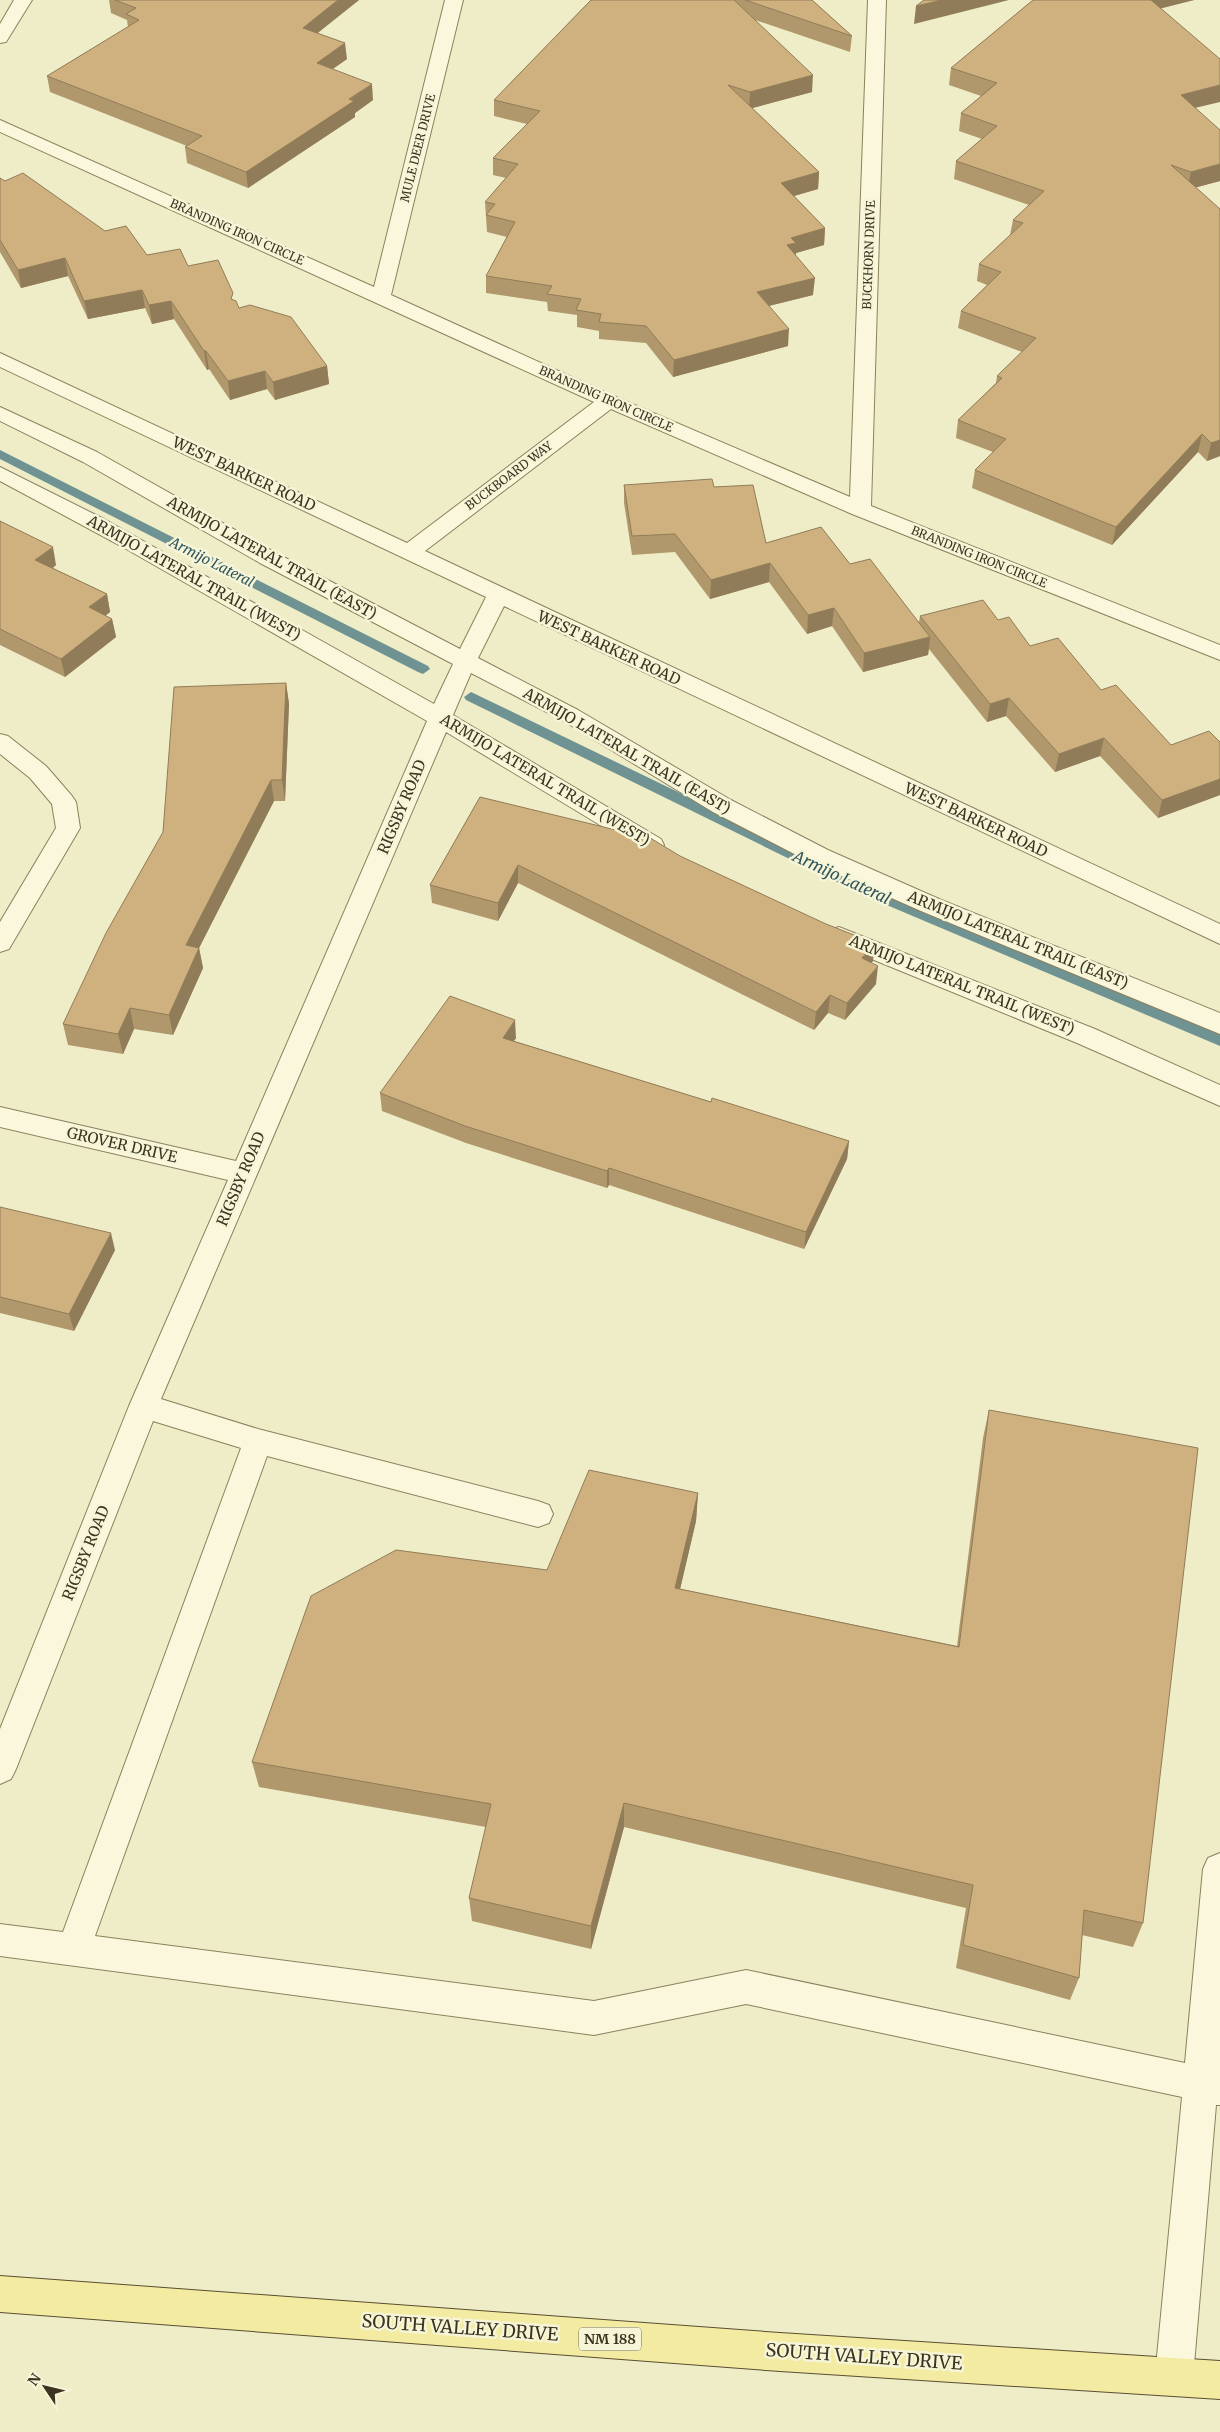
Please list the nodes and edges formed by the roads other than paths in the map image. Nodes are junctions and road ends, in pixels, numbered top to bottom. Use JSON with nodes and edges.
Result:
{"nodes":[{"id":1,"x":23,"y":0,"type":"edge"},
{"id":2,"x":454,"y":0,"type":"edge"},
{"id":3,"x":877,"y":0,"type":"edge"},
{"id":4,"x":0,"y":38,"type":"edge"},
{"id":5,"x":0,"y":125,"type":"edge"},
{"id":6,"x":381,"y":297,"type":"junction"},
{"id":7,"x":0,"y":359,"type":"edge"},
{"id":8,"x":609,"y":401,"type":"junction"},
{"id":9,"x":0,"y":413,"type":"edge"},
{"id":10,"x":0,"y":473,"type":"edge"},
{"id":11,"x":860,"y":509,"type":"junction"},
{"id":12,"x":408,"y":552,"type":"junction"},
{"id":13,"x":498,"y":596,"type":"junction"},
{"id":14,"x":1220,"y":654,"type":"edge"},
{"id":15,"x":466,"y":662,"type":"junction"},
{"id":16,"x":440,"y":717,"type":"junction"},
{"id":17,"x":0,"y":742,"type":"edge"},
{"id":18,"x":672,"y":857,"type":"edge"},
{"id":19,"x":816,"y":925,"type":"edge"},
{"id":20,"x":1220,"y":935,"type":"edge"},
{"id":21,"x":0,"y":943,"type":"edge"},
{"id":22,"x":1220,"y":1024,"type":"edge"},
{"id":23,"x":1220,"y":1096,"type":"edge"},
{"id":24,"x":0,"y":1117,"type":"edge"},
{"id":25,"x":244,"y":1173,"type":"junction"},
{"id":26,"x":144,"y":1406,"type":"junction"},
{"id":27,"x":258,"y":1440,"type":"junction"},
{"id":28,"x":538,"y":1514,"type":"dead end"},
{"id":29,"x":0,"y":1768,"type":"edge"},
{"id":30,"x":1220,"y":1869,"type":"edge"},
{"id":31,"x":0,"y":1940,"type":"edge"},
{"id":32,"x":73,"y":1950,"type":"junction"},
{"id":33,"x":1211,"y":2085,"type":"edge"},
{"id":34,"x":0,"y":2294,"type":"edge"},
{"id":35,"x":1174,"y":2377,"type":"junction"},
{"id":36,"x":1220,"y":2380,"type":"edge"}],
"edges":[{"from":1,"to":4,"type":"street"},
{"from":2,"to":6,"type":"street","name":"MULE DEER DRIVE"},
{"from":3,"to":11,"type":"street","name":"BUCKHORN DRIVE"},
{"from":5,"to":6,"type":"street","name":"BRANDING IRON CIRCLE"},
{"from":6,"to":8,"type":"street","name":"BRANDING IRON CIRCLE"},
{"from":7,"to":12,"type":"street","name":"WEST BARKER ROAD"},
{"from":8,"to":11,"type":"street","name":"BRANDING IRON CIRCLE"},
{"from":8,"to":12,"type":"street","name":"BUCKBOARD WAY"},
{"from":9,"to":15,"type":"street","name":"ARMIJO LATERAL TRAIL (EAST)"},
{"from":10,"to":16,"type":"street","name":"ARMIJO LATERAL TRAIL (WEST)"},
{"from":11,"to":14,"type":"street","name":"BRANDING IRON CIRCLE"},
{"from":12,"to":13,"type":"street","name":"WEST BARKER ROAD"},
{"from":13,"to":15,"type":"street","name":"RIGSBY ROAD"},
{"from":13,"to":20,"type":"street","name":"WEST BARKER ROAD"},
{"from":15,"to":16,"type":"street","name":"RIGSBY ROAD"},
{"from":15,"to":22,"type":"street","name":"ARMIJO LATERAL TRAIL (EAST)"},
{"from":16,"to":18,"type":"street","name":"ARMIJO LATERAL TRAIL (WEST)"},
{"from":16,"to":25,"type":"street","name":"RIGSBY ROAD"},
{"from":17,"to":21,"type":"street"},
{"from":19,"to":23,"type":"street","name":"ARMIJO LATERAL TRAIL (WEST)"},
{"from":24,"to":25,"type":"street","name":"GROVER DRIVE"},
{"from":25,"to":26,"type":"street","name":"RIGSBY ROAD"},
{"from":26,"to":27,"type":"street"},
{"from":26,"to":29,"type":"street","name":"RIGSBY ROAD"},
{"from":27,"to":28,"type":"street"},
{"from":27,"to":32,"type":"street"},
{"from":30,"to":33,"type":"street"},
{"from":31,"to":32,"type":"street"},
{"from":32,"to":33,"type":"street"},
{"from":33,"to":35,"type":"street"},
{"from":34,"to":35,"type":"main road","name":"SOUTH VALLEY DRIVE","number":"NM 188"},
{"from":35,"to":36,"type":"main road","name":"SOUTH VALLEY DRIVE","number":"NM 188"}]}
